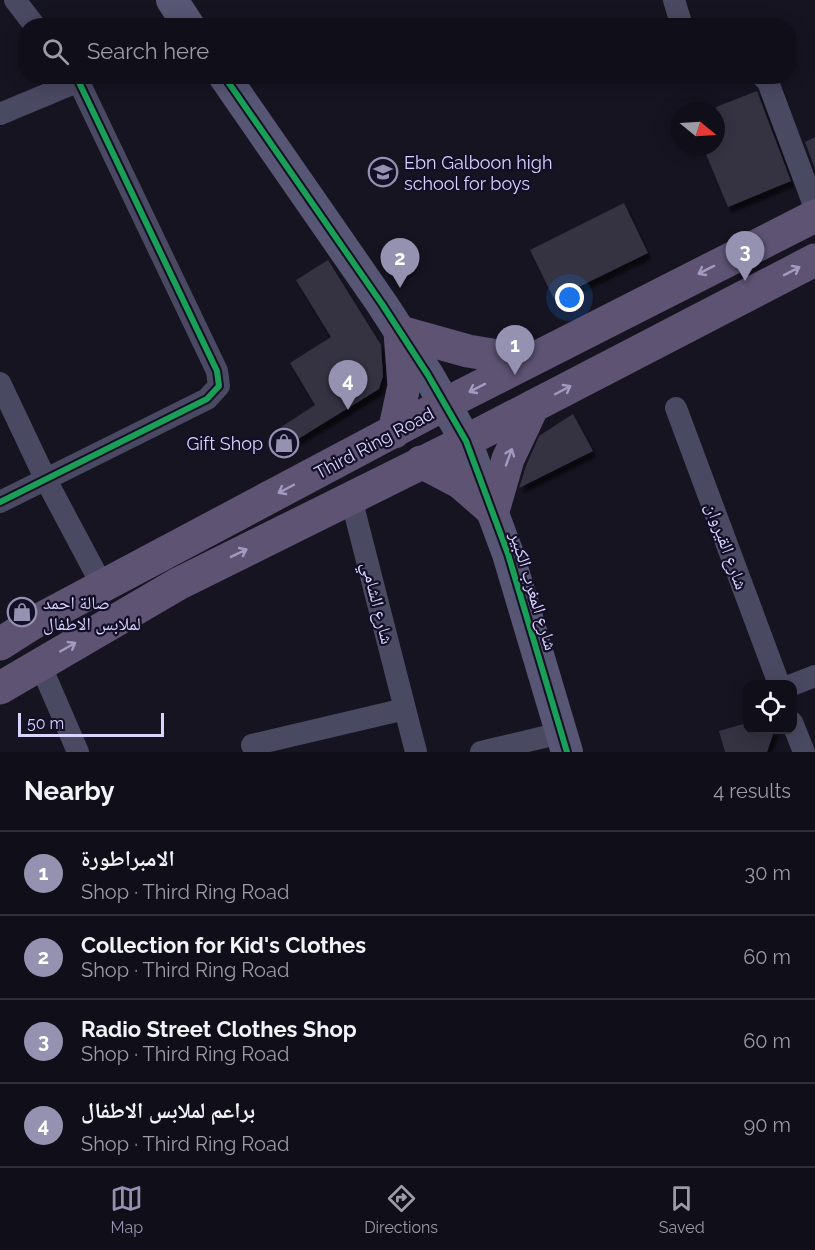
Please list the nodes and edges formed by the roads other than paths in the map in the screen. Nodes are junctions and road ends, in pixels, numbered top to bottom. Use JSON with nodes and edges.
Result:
{"nodes":[{"id":1,"x":15,"y":0,"type":"edge"},
{"id":2,"x":172,"y":0,"type":"edge"},
{"id":3,"x":674,"y":0,"type":"edge"},
{"id":4,"x":30,"y":18,"type":"edge"},
{"id":5,"x":184,"y":18,"type":"edge"},
{"id":6,"x":680,"y":18,"type":"edge"},
{"id":7,"x":67,"y":84,"type":"edge"},
{"id":8,"x":80,"y":84,"type":"edge"},
{"id":9,"x":230,"y":84,"type":"edge"},
{"id":10,"x":769,"y":84,"type":"edge"},
{"id":11,"x":0,"y":114,"type":"edge"},
{"id":12,"x":815,"y":208,"type":"edge"},
{"id":13,"x":815,"y":216,"type":"edge"},
{"id":14,"x":815,"y":260,"type":"edge"},
{"id":15,"x":400,"y":332,"type":"junction"},
{"id":16,"x":529,"y":361,"type":"junction"},
{"id":17,"x":0,"y":383,"type":"edge"},
{"id":18,"x":445,"y":404,"type":"junction"},
{"id":19,"x":533,"y":406,"type":"junction"},
{"id":20,"x":676,"y":408,"type":"dead end"},
{"id":21,"x":394,"y":432,"type":"junction"},
{"id":22,"x":466,"y":441,"type":"junction"},
{"id":23,"x":421,"y":462,"type":"junction"},
{"id":24,"x":45,"y":478,"type":"junction"},
{"id":25,"x":351,"y":498,"type":"junction"},
{"id":26,"x":0,"y":502,"type":"edge"},
{"id":27,"x":493,"y":511,"type":"junction"},
{"id":28,"x":103,"y":587,"type":"junction"},
{"id":29,"x":0,"y":644,"type":"edge"},
{"id":30,"x":40,"y":664,"type":"junction"},
{"id":31,"x":815,"y":676,"type":"edge"},
{"id":32,"x":778,"y":680,"type":"edge"},
{"id":33,"x":797,"y":683,"type":"edge"},
{"id":34,"x":0,"y":688,"type":"edge"},
{"id":35,"x":405,"y":709,"type":"junction"},
{"id":36,"x":797,"y":734,"type":"edge"},
{"id":37,"x":564,"y":742,"type":"edge"},
{"id":38,"x":252,"y":745,"type":"dead end"},
{"id":39,"x":78,"y":752,"type":"edge"},
{"id":40,"x":416,"y":752,"type":"edge"},
{"id":41,"x":481,"y":752,"type":"edge"},
{"id":42,"x":804,"y":752,"type":"edge"}],
"edges":[{"from":1,"to":4,"type":"street"},
{"from":2,"to":5,"type":"street"},
{"from":3,"to":6,"type":"street"},
{"from":7,"to":11,"type":"street"},
{"from":8,"to":24,"type":"street"},
{"from":9,"to":15,"type":"street","name":"شارع المغرب الكبير"},
{"from":10,"to":12,"type":"street"},
{"from":13,"to":16,"type":"main road","name":"Third Ring Road","one_way":true},
{"from":19,"to":14,"type":"main road","name":"Third Ring Road","one_way":true},
{"from":15,"to":16,"type":"main road"},
{"from":15,"to":18,"type":"street","name":"شارع المغرب الكبير"},
{"from":15,"to":21,"type":"main road"},
{"from":16,"to":18,"type":"main road","name":"Third Ring Road","one_way":true},
{"from":17,"to":24,"type":"street"},
{"from":18,"to":21,"type":"main road","name":"Third Ring Road"},
{"from":18,"to":22,"type":"street","name":"شارع المغرب الكبير"},
{"from":19,"to":22,"type":"main road","name":"Third Ring Road"},
{"from":27,"to":19,"type":"main road","one_way":true},
{"from":20,"to":32,"type":"street","name":"شارع القيروان"},
{"from":21,"to":28,"type":"main road","name":"Third Ring Road","one_way":true},
{"from":22,"to":23,"type":"main road","name":"Third Ring Road"},
{"from":22,"to":27,"type":"street","name":"شارع المغرب الكبير"},
{"from":23,"to":25,"type":"main road","name":"Third Ring Road"},
{"from":23,"to":27,"type":"main road"},
{"from":24,"to":26,"type":"street"},
{"from":24,"to":28,"type":"street"},
{"from":30,"to":25,"type":"main road","name":"Third Ring Road","one_way":true},
{"from":25,"to":35,"type":"street","name":"شارع الشامي"},
{"from":27,"to":37,"type":"street","name":"شارع المغرب الكبير"},
{"from":28,"to":29,"type":"main road","name":"Third Ring Road"},
{"from":30,"to":34,"type":"main road","name":"Third Ring Road"},
{"from":30,"to":39,"type":"street"},
{"from":31,"to":33,"type":"street"},
{"from":35,"to":38,"type":"street"},
{"from":35,"to":40,"type":"street","name":"شارع الشامي"},
{"from":36,"to":42,"type":"street"},
{"from":37,"to":41,"type":"street"}]}
